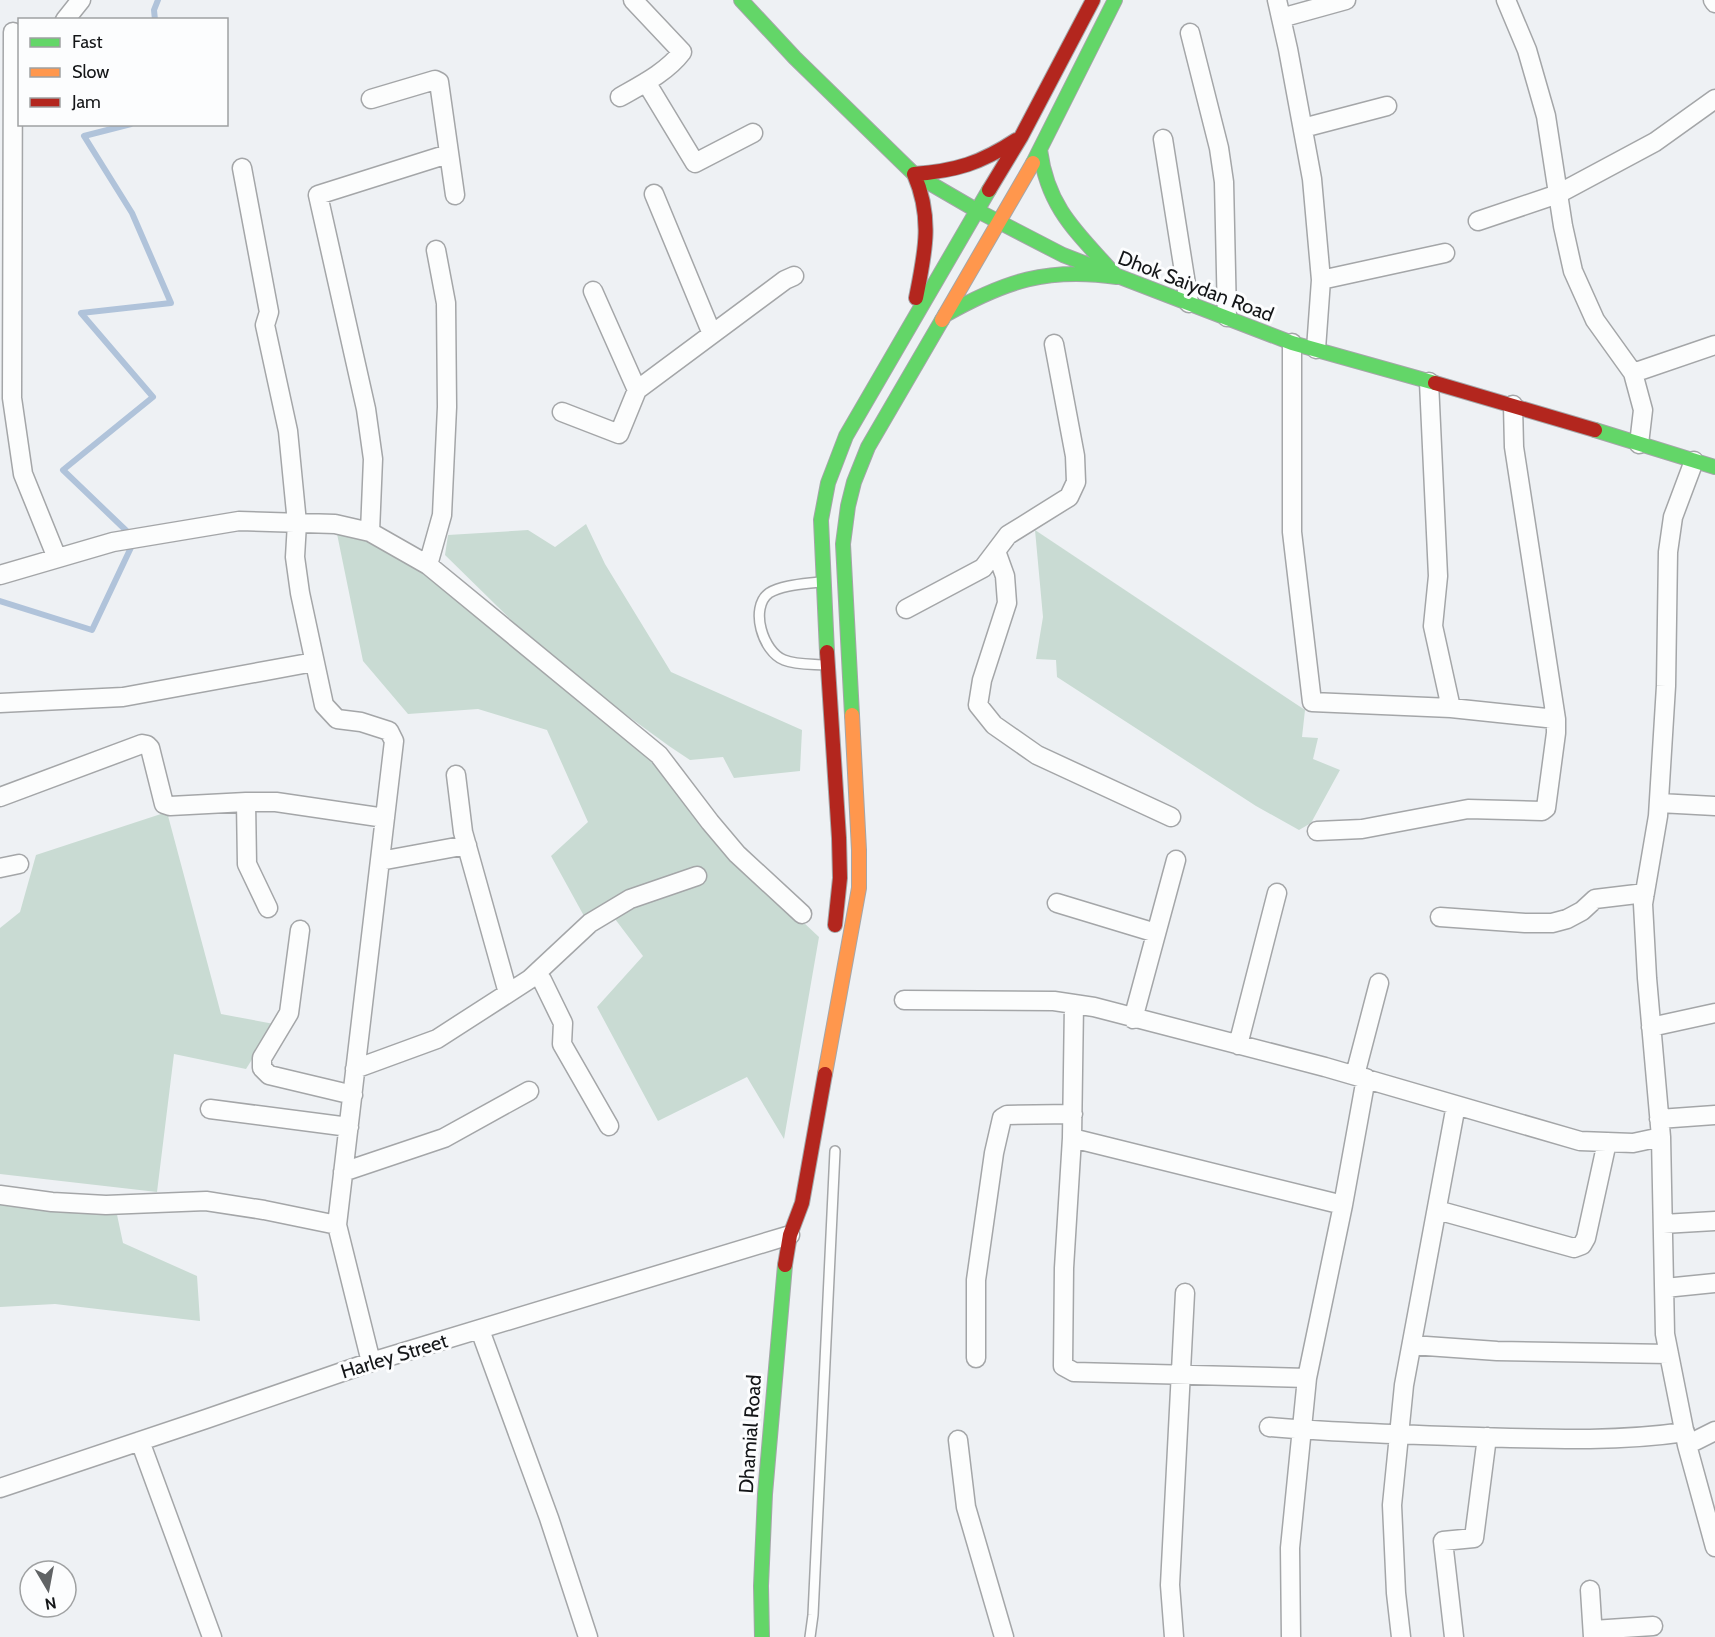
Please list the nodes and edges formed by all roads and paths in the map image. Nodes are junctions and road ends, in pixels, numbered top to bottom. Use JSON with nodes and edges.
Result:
{"nodes":[{"id":1,"x":633,"y":0,"type":"edge"},
{"id":2,"x":741,"y":0,"type":"edge"},
{"id":3,"x":1094,"y":0,"type":"edge"},
{"id":4,"x":1115,"y":0,"type":"edge"},
{"id":5,"x":1347,"y":0,"type":"edge"},
{"id":6,"x":1506,"y":0,"type":"edge"},
{"id":7,"x":78,"y":2,"type":"edge"},
{"id":8,"x":1279,"y":9,"type":"edge"},
{"id":9,"x":66,"y":18,"type":"edge"},
{"id":10,"x":11,"y":32,"type":"edge"},
{"id":11,"x":1190,"y":33,"type":"dead end"},
{"id":12,"x":646,"y":82,"type":"junction"},
{"id":13,"x":620,"y":97,"type":"dead end"},
{"id":14,"x":371,"y":99,"type":"dead end"},
{"id":15,"x":1715,"y":99,"type":"edge"},
{"id":16,"x":1387,"y":106,"type":"dead end"},
{"id":17,"x":1303,"y":128,"type":"junction"},
{"id":18,"x":753,"y":133,"type":"dead end"},
{"id":19,"x":1021,"y":137,"type":"junction"},
{"id":20,"x":1163,"y":139,"type":"dead end"},
{"id":21,"x":1040,"y":150,"type":"junction"},
{"id":22,"x":448,"y":154,"type":"junction"},
{"id":23,"x":242,"y":168,"type":"dead end"},
{"id":24,"x":914,"y":174,"type":"junction"},
{"id":25,"x":654,"y":194,"type":"dead end"},
{"id":26,"x":1558,"y":194,"type":"junction"},
{"id":27,"x":455,"y":195,"type":"dead end"},
{"id":28,"x":976,"y":210,"type":"junction"},
{"id":29,"x":1478,"y":221,"type":"dead end"},
{"id":30,"x":999,"y":222,"type":"junction"},
{"id":31,"x":436,"y":250,"type":"dead end"},
{"id":32,"x":1445,"y":253,"type":"dead end"},
{"id":33,"x":794,"y":276,"type":"dead end"},
{"id":34,"x":1117,"y":277,"type":"junction"},
{"id":35,"x":1321,"y":280,"type":"junction"},
{"id":36,"x":593,"y":291,"type":"dead end"},
{"id":37,"x":1189,"y":303,"type":"junction"},
{"id":38,"x":944,"y":316,"type":"junction"},
{"id":39,"x":1227,"y":317,"type":"junction"},
{"id":40,"x":912,"y":321,"type":"junction"},
{"id":41,"x":712,"y":334,"type":"junction"},
{"id":42,"x":1292,"y":343,"type":"junction"},
{"id":43,"x":1054,"y":344,"type":"dead end"},
{"id":44,"x":1715,"y":345,"type":"edge"},
{"id":45,"x":1316,"y":349,"type":"junction"},
{"id":46,"x":1633,"y":373,"type":"junction"},
{"id":47,"x":1429,"y":382,"type":"junction"},
{"id":48,"x":637,"y":390,"type":"junction"},
{"id":49,"x":1513,"y":405,"type":"junction"},
{"id":50,"x":562,"y":412,"type":"dead end"},
{"id":51,"x":1639,"y":444,"type":"junction"},
{"id":52,"x":1694,"y":460,"type":"junction"},
{"id":53,"x":1715,"y":466,"type":"edge"},
{"id":54,"x":297,"y":523,"type":"junction"},
{"id":55,"x":370,"y":532,"type":"junction"},
{"id":56,"x":996,"y":551,"type":"junction"},
{"id":57,"x":57,"y":558,"type":"junction"},
{"id":58,"x":428,"y":565,"type":"junction"},
{"id":59,"x":4,"y":568,"type":"edge"},
{"id":60,"x":823,"y":581,"type":"junction"},
{"id":61,"x":906,"y":609,"type":"dead end"},
{"id":62,"x":848,"y":643,"type":"junction"},
{"id":63,"x":826,"y":644,"type":"junction"},
{"id":64,"x":314,"y":662,"type":"junction"},
{"id":65,"x":828,"y":665,"type":"junction"},
{"id":66,"x":0,"y":703,"type":"edge"},
{"id":67,"x":1450,"y":708,"type":"junction"},
{"id":68,"x":1556,"y":719,"type":"junction"},
{"id":69,"x":456,"y":775,"type":"dead end"},
{"id":70,"x":0,"y":797,"type":"edge"},
{"id":71,"x":246,"y":802,"type":"junction"},
{"id":72,"x":1659,"y":803,"type":"junction"},
{"id":73,"x":1715,"y":806,"type":"edge"},
{"id":74,"x":1171,"y":817,"type":"dead end"},
{"id":75,"x":384,"y":818,"type":"junction"},
{"id":76,"x":1317,"y":831,"type":"dead end"},
{"id":77,"x":467,"y":845,"type":"junction"},
{"id":78,"x":1176,"y":860,"type":"dead end"},
{"id":79,"x":380,"y":861,"type":"junction"},
{"id":80,"x":18,"y":864,"type":"dead end"},
{"id":81,"x":0,"y":868,"type":"edge"},
{"id":82,"x":697,"y":876,"type":"dead end"},
{"id":83,"x":1277,"y":892,"type":"dead end"},
{"id":84,"x":1645,"y":893,"type":"junction"},
{"id":85,"x":1057,"y":903,"type":"dead end"},
{"id":86,"x":268,"y":908,"type":"dead end"},
{"id":87,"x":802,"y":914,"type":"dead end"},
{"id":88,"x":1440,"y":917,"type":"dead end"},
{"id":89,"x":300,"y":930,"type":"dead end"},
{"id":90,"x":1156,"y":933,"type":"junction"},
{"id":91,"x":832,"y":944,"type":"dead end"},
{"id":92,"x":536,"y":974,"type":"junction"},
{"id":93,"x":1379,"y":982,"type":"dead end"},
{"id":94,"x":508,"y":993,"type":"junction"},
{"id":95,"x":904,"y":1000,"type":"dead end"},
{"id":96,"x":1074,"y":1004,"type":"junction"},
{"id":97,"x":1715,"y":1013,"type":"edge"},
{"id":98,"x":1133,"y":1018,"type":"junction"},
{"id":99,"x":1652,"y":1027,"type":"junction"},
{"id":100,"x":1238,"y":1046,"type":"junction"},
{"id":101,"x":356,"y":1069,"type":"junction"},
{"id":102,"x":1360,"y":1077,"type":"junction"},
{"id":103,"x":529,"y":1091,"type":"dead end"},
{"id":104,"x":352,"y":1095,"type":"junction"},
{"id":105,"x":1456,"y":1105,"type":"junction"},
{"id":106,"x":210,"y":1109,"type":"dead end"},
{"id":107,"x":1073,"y":1113,"type":"junction"},
{"id":108,"x":1715,"y":1115,"type":"edge"},
{"id":109,"x":609,"y":1126,"type":"dead end"},
{"id":110,"x":349,"y":1127,"type":"junction"},
{"id":111,"x":1660,"y":1128,"type":"junction"},
{"id":112,"x":1072,"y":1138,"type":"junction"},
{"id":113,"x":1607,"y":1142,"type":"junction"},
{"id":114,"x":835,"y":1151,"type":"dead end"},
{"id":115,"x":343,"y":1172,"type":"junction"},
{"id":116,"x":0,"y":1195,"type":"edge"},
{"id":117,"x":1343,"y":1205,"type":"junction"},
{"id":118,"x":1437,"y":1210,"type":"junction"},
{"id":119,"x":787,"y":1211,"type":"dead end"},
{"id":120,"x":1715,"y":1221,"type":"edge"},
{"id":121,"x":1664,"y":1224,"type":"junction"},
{"id":122,"x":337,"y":1225,"type":"junction"},
{"id":123,"x":790,"y":1235,"type":"junction"},
{"id":124,"x":1715,"y":1282,"type":"edge"},
{"id":125,"x":1665,"y":1288,"type":"junction"},
{"id":126,"x":1185,"y":1293,"type":"dead end"},
{"id":127,"x":480,"y":1330,"type":"junction"},
{"id":128,"x":1412,"y":1345,"type":"junction"},
{"id":129,"x":1669,"y":1354,"type":"junction"},
{"id":130,"x":976,"y":1358,"type":"dead end"},
{"id":131,"x":371,"y":1362,"type":"junction"},
{"id":132,"x":1182,"y":1375,"type":"junction"},
{"id":133,"x":1307,"y":1378,"type":"junction"},
{"id":134,"x":1269,"y":1427,"type":"dead end"},
{"id":135,"x":1301,"y":1429,"type":"junction"},
{"id":136,"x":1715,"y":1431,"type":"edge"},
{"id":137,"x":1400,"y":1434,"type":"junction"},
{"id":138,"x":1487,"y":1437,"type":"junction"},
{"id":139,"x":1686,"y":1439,"type":"junction"},
{"id":140,"x":958,"y":1440,"type":"dead end"},
{"id":141,"x":140,"y":1441,"type":"junction"},
{"id":142,"x":0,"y":1488,"type":"edge"},
{"id":143,"x":1715,"y":1547,"type":"edge"},
{"id":144,"x":1590,"y":1590,"type":"dead end"},
{"id":145,"x":1653,"y":1626,"type":"dead end"},
{"id":146,"x":1593,"y":1634,"type":"edge"},
{"id":147,"x":212,"y":1637,"type":"edge"},
{"id":148,"x":588,"y":1637,"type":"edge"},
{"id":149,"x":762,"y":1637,"type":"edge"},
{"id":150,"x":810,"y":1637,"type":"edge"},
{"id":151,"x":1004,"y":1637,"type":"edge"},
{"id":152,"x":1174,"y":1637,"type":"edge"},
{"id":153,"x":1291,"y":1637,"type":"edge"},
{"id":154,"x":1401,"y":1637,"type":"edge"},
{"id":155,"x":1454,"y":1637,"type":"edge"}],
"edges":[{"from":1,"to":12,"type":"street"},
{"from":2,"to":24,"type":"main road","name":"Dhok Saiydan Road"},
{"from":3,"to":19,"type":"main road"},
{"from":4,"to":21,"type":"main road"},
{"from":5,"to":8,"type":"street"},
{"from":6,"to":26,"type":"street"},
{"from":7,"to":9,"type":"street"},
{"from":8,"to":17,"type":"street"},
{"from":10,"to":57,"type":"street"},
{"from":11,"to":39,"type":"street"},
{"from":12,"to":13,"type":"street"},
{"from":12,"to":18,"type":"street"},
{"from":14,"to":22,"type":"street"},
{"from":15,"to":26,"type":"street"},
{"from":16,"to":17,"type":"street"},
{"from":17,"to":35,"type":"street"},
{"from":19,"to":24,"type":"main road"},
{"from":19,"to":28,"type":"main road"},
{"from":20,"to":37,"type":"street"},
{"from":21,"to":30,"type":"main road"},
{"from":21,"to":34,"type":"main road"},
{"from":22,"to":27,"type":"street"},
{"from":22,"to":55,"type":"street"},
{"from":23,"to":54,"type":"street"},
{"from":24,"to":28,"type":"main road","name":"Dhok Saiydan Road"},
{"from":24,"to":40,"type":"main road"},
{"from":25,"to":41,"type":"street"},
{"from":26,"to":29,"type":"street"},
{"from":26,"to":46,"type":"street"},
{"from":28,"to":30,"type":"main road","name":"Dhok Saiydan Road"},
{"from":28,"to":40,"type":"main road"},
{"from":30,"to":34,"type":"main road","name":"Dhok Saiydan Road"},
{"from":30,"to":38,"type":"main road"},
{"from":31,"to":58,"type":"street"},
{"from":32,"to":35,"type":"street"},
{"from":33,"to":41,"type":"street"},
{"from":34,"to":37,"type":"main road","name":"Dhok Saiydan Road"},
{"from":34,"to":38,"type":"main road"},
{"from":35,"to":45,"type":"street"},
{"from":36,"to":48,"type":"street"},
{"from":37,"to":39,"type":"main road","name":"Dhok Saiydan Road"},
{"from":38,"to":62,"type":"main road"},
{"from":39,"to":42,"type":"main road","name":"Dhok Saiydan Road"},
{"from":40,"to":60,"type":"main road"},
{"from":41,"to":48,"type":"street"},
{"from":42,"to":45,"type":"main road","name":"Dhok Saiydan Road"},
{"from":42,"to":67,"type":"street"},
{"from":43,"to":56,"type":"street"},
{"from":44,"to":46,"type":"street"},
{"from":45,"to":47,"type":"main road","name":"Dhok Saiydan Road"},
{"from":46,"to":51,"type":"street"},
{"from":47,"to":49,"type":"main road","name":"Dhok Saiydan Road"},
{"from":47,"to":67,"type":"street"},
{"from":48,"to":50,"type":"street"},
{"from":49,"to":51,"type":"main road","name":"Dhok Saiydan Road"},
{"from":49,"to":68,"type":"street"},
{"from":51,"to":52,"type":"main road","name":"Dhok Saiydan Road"},
{"from":52,"to":53,"type":"main road","name":"Dhok Saiydan Road"},
{"from":52,"to":72,"type":"street"},
{"from":54,"to":55,"type":"street"},
{"from":54,"to":57,"type":"street"},
{"from":54,"to":64,"type":"street"},
{"from":55,"to":58,"type":"street"},
{"from":56,"to":61,"type":"street"},
{"from":56,"to":74,"type":"street"},
{"from":57,"to":59,"type":"street"},
{"from":58,"to":87,"type":"street"},
{"from":60,"to":63,"type":"main road"},
{"from":60,"to":65,"type":"lane"},
{"from":62,"to":63,"type":"main road"},
{"from":62,"to":123,"type":"main road"},
{"from":63,"to":65,"type":"main road"},
{"from":64,"to":66,"type":"street"},
{"from":64,"to":75,"type":"street"},
{"from":65,"to":91,"type":"main road"},
{"from":67,"to":68,"type":"street"},
{"from":68,"to":76,"type":"street"},
{"from":69,"to":77,"type":"street"},
{"from":70,"to":71,"type":"street"},
{"from":71,"to":75,"type":"street"},
{"from":71,"to":86,"type":"street"},
{"from":72,"to":73,"type":"street"},
{"from":72,"to":84,"type":"street"},
{"from":75,"to":79,"type":"street"},
{"from":77,"to":79,"type":"street"},
{"from":77,"to":94,"type":"street"},
{"from":78,"to":90,"type":"street"},
{"from":79,"to":101,"type":"street"},
{"from":80,"to":81,"type":"street"},
{"from":82,"to":92,"type":"street"},
{"from":83,"to":100,"type":"street"},
{"from":84,"to":88,"type":"street"},
{"from":84,"to":99,"type":"street"},
{"from":85,"to":90,"type":"street"},
{"from":89,"to":104,"type":"street"},
{"from":90,"to":98,"type":"street"},
{"from":92,"to":94,"type":"street"},
{"from":92,"to":109,"type":"street"},
{"from":93,"to":102,"type":"street"},
{"from":94,"to":101,"type":"street"},
{"from":95,"to":96,"type":"street"},
{"from":96,"to":98,"type":"street"},
{"from":96,"to":107,"type":"street"},
{"from":97,"to":99,"type":"street"},
{"from":98,"to":100,"type":"street"},
{"from":99,"to":111,"type":"street"},
{"from":100,"to":102,"type":"street"},
{"from":101,"to":104,"type":"street"},
{"from":102,"to":105,"type":"street"},
{"from":102,"to":117,"type":"street"},
{"from":103,"to":115,"type":"street"},
{"from":104,"to":110,"type":"street"},
{"from":105,"to":113,"type":"street"},
{"from":105,"to":118,"type":"street"},
{"from":106,"to":110,"type":"street"},
{"from":107,"to":112,"type":"street"},
{"from":107,"to":130,"type":"street"},
{"from":108,"to":111,"type":"street"},
{"from":110,"to":115,"type":"street"},
{"from":111,"to":113,"type":"street"},
{"from":111,"to":121,"type":"street"},
{"from":112,"to":117,"type":"street"},
{"from":112,"to":132,"type":"street"},
{"from":113,"to":118,"type":"street"},
{"from":114,"to":150,"type":"lane"},
{"from":115,"to":122,"type":"street"},
{"from":116,"to":122,"type":"street"},
{"from":117,"to":133,"type":"street"},
{"from":118,"to":128,"type":"street"},
{"from":119,"to":123,"type":"main road"},
{"from":120,"to":121,"type":"street"},
{"from":121,"to":125,"type":"street"},
{"from":122,"to":131,"type":"street"},
{"from":123,"to":127,"type":"street","name":"Harley Street"},
{"from":123,"to":149,"type":"main road","name":"Dhamial Road"},
{"from":124,"to":125,"type":"street"},
{"from":125,"to":129,"type":"street"},
{"from":126,"to":132,"type":"street"},
{"from":127,"to":131,"type":"street","name":"Harley Street"},
{"from":127,"to":148,"type":"street"},
{"from":128,"to":129,"type":"street"},
{"from":128,"to":137,"type":"street"},
{"from":129,"to":139,"type":"street"},
{"from":131,"to":141,"type":"street","name":"Harley Street"},
{"from":132,"to":133,"type":"street"},
{"from":132,"to":152,"type":"street"},
{"from":133,"to":135,"type":"street"},
{"from":134,"to":135,"type":"street"},
{"from":135,"to":137,"type":"street"},
{"from":135,"to":153,"type":"street"},
{"from":136,"to":139,"type":"street"},
{"from":137,"to":138,"type":"street"},
{"from":137,"to":154,"type":"street"},
{"from":138,"to":139,"type":"street"},
{"from":138,"to":155,"type":"street"},
{"from":139,"to":143,"type":"street"},
{"from":140,"to":151,"type":"street"},
{"from":141,"to":142,"type":"street","name":"Harley Street"},
{"from":141,"to":147,"type":"street"},
{"from":144,"to":146,"type":"street"},
{"from":145,"to":146,"type":"street"}]}
